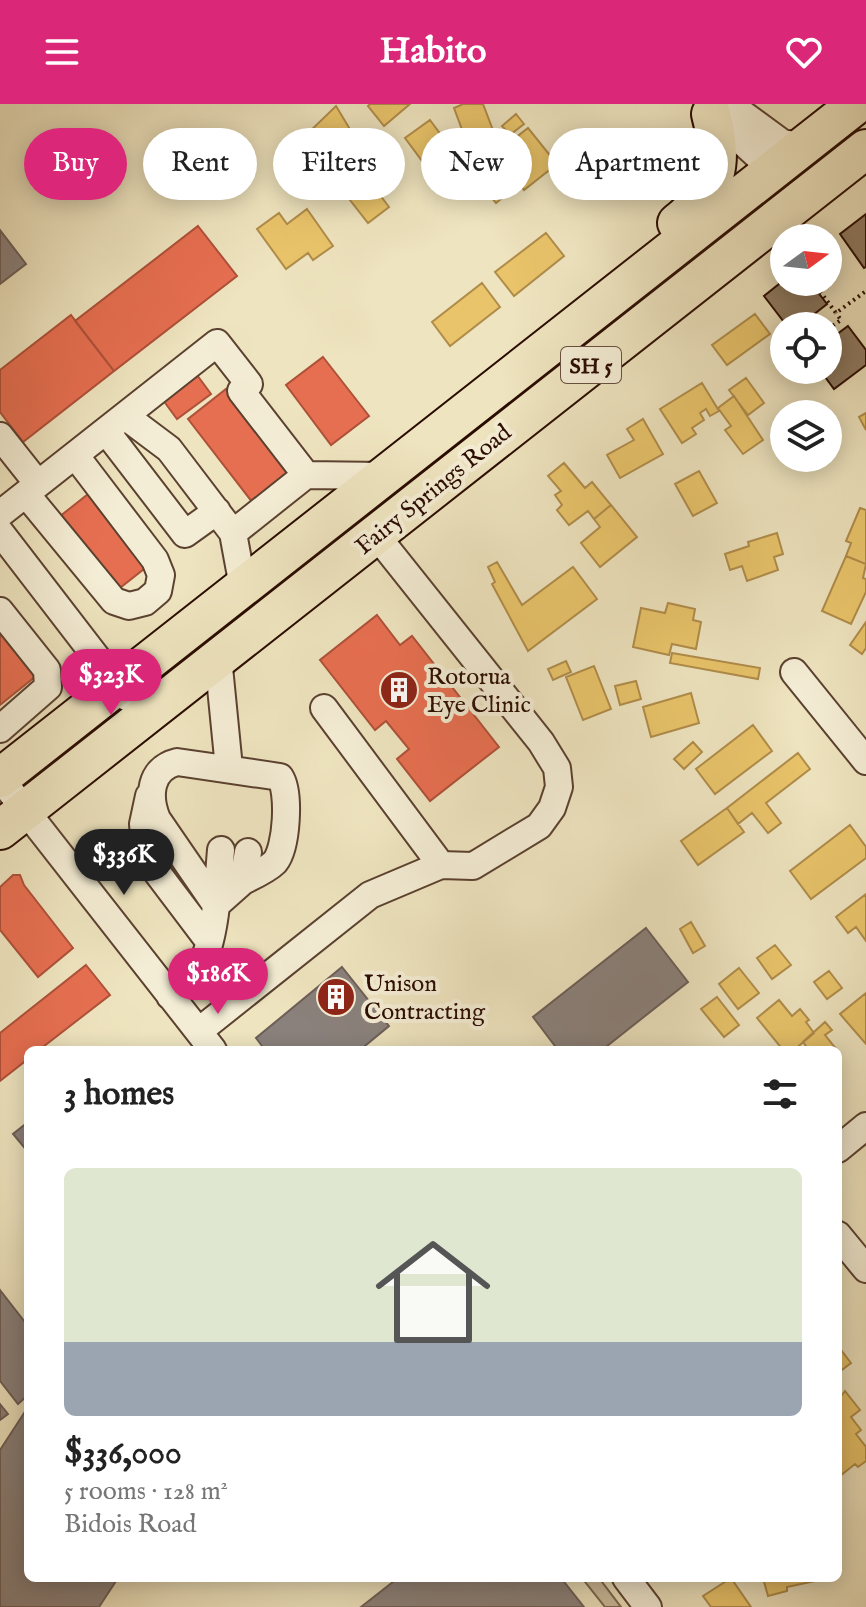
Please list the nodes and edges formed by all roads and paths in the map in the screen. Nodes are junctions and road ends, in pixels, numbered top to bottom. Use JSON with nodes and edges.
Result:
{"nodes":[{"id":1,"x":857,"y":104,"type":"edge"},
{"id":2,"x":715,"y":107,"type":"edge"},
{"id":3,"x":866,"y":127,"type":"edge"},
{"id":4,"x":866,"y":149,"type":"edge"},
{"id":5,"x":787,"y":152,"type":"junction"},
{"id":6,"x":866,"y":291,"type":"edge"},
{"id":7,"x":837,"y":312,"type":"edge"},
{"id":8,"x":615,"y":347,"type":"junction"},
{"id":9,"x":547,"y":349,"type":"junction"},
{"id":10,"x":517,"y":422,"type":"junction"},
{"id":11,"x":115,"y":423,"type":"junction"},
{"id":12,"x":0,"y":436,"type":"edge"},
{"id":13,"x":75,"y":455,"type":"junction"},
{"id":14,"x":306,"y":475,"type":"junction"},
{"id":15,"x":384,"y":476,"type":"junction"},
{"id":16,"x":32,"y":489,"type":"junction"},
{"id":17,"x":217,"y":511,"type":"junction"},
{"id":18,"x":0,"y":514,"type":"edge"},
{"id":19,"x":0,"y":532,"type":"edge"},
{"id":20,"x":233,"y":533,"type":"junction"},
{"id":21,"x":376,"y":535,"type":"junction"},
{"id":22,"x":243,"y":587,"type":"junction"},
{"id":23,"x":0,"y":611,"type":"edge"},
{"id":24,"x":218,"y":657,"type":"junction"},
{"id":25,"x":794,"y":672,"type":"dead end"},
{"id":26,"x":118,"y":686,"type":"junction"},
{"id":27,"x":324,"y":708,"type":"dead end"},
{"id":28,"x":143,"y":717,"type":"junction"},
{"id":29,"x":0,"y":729,"type":"edge"},
{"id":30,"x":866,"y":761,"type":"edge"},
{"id":31,"x":229,"y":768,"type":"junction"},
{"id":32,"x":0,"y":778,"type":"edge"},
{"id":33,"x":12,"y":820,"type":"edge"},
{"id":34,"x":205,"y":861,"type":"junction"},
{"id":35,"x":441,"y":865,"type":"junction"},
{"id":36,"x":208,"y":940,"type":"junction"},
{"id":37,"x":170,"y":996,"type":"junction"},
{"id":38,"x":206,"y":1041,"type":"edge"},
{"id":39,"x":866,"y":1126,"type":"edge"},
{"id":40,"x":842,"y":1146,"type":"edge"},
{"id":41,"x":842,"y":1240,"type":"edge"},
{"id":42,"x":866,"y":1269,"type":"edge"},
{"id":43,"x":629,"y":1582,"type":"edge"},
{"id":44,"x":648,"y":1607,"type":"edge"}],
"edges":[{"from":1,"to":5,"type":"highway","name":"Fairy Springs Road","number":"SH 5"},
{"from":2,"to":5,"type":"street"},
{"from":2,"to":9,"type":"highway"},
{"from":3,"to":5,"type":"highway","number":"SH 5"},
{"from":4,"to":8,"type":"highway","name":"Fairy Springs Road","number":"SH 5"},
{"from":5,"to":8,"type":"highway","number":"SH 5"},
{"from":5,"to":9,"type":"highway","name":"Fairy Springs Road","number":"SH 5"},
{"from":6,"to":7,"type":"path"},
{"from":8,"to":10,"type":"highway","name":"Fairy Springs Road","number":"SH 5"},
{"from":9,"to":15,"type":"highway","name":"Fairy Springs Road","number":"SH 5"},
{"from":10,"to":15,"type":"highway"},
{"from":10,"to":21,"type":"highway","name":"Fairy Springs Road","number":"SH 5"},
{"from":11,"to":13,"type":"street"},
{"from":11,"to":14,"type":"street"},
{"from":11,"to":17,"type":"street"},
{"from":11,"to":17,"type":"street"},
{"from":12,"to":16,"type":"street"},
{"from":13,"to":16,"type":"street"},
{"from":13,"to":16,"type":"street"},
{"from":14,"to":15,"type":"street"},
{"from":14,"to":20,"type":"street"},
{"from":15,"to":22,"type":"highway","name":"Fairy Springs Road","number":"SH 5"},
{"from":16,"to":18,"type":"street"},
{"from":17,"to":20,"type":"street"},
{"from":19,"to":26,"type":"street"},
{"from":20,"to":22,"type":"street"},
{"from":21,"to":24,"type":"highway","name":"Fairy Springs Road","number":"SH 5"},
{"from":21,"to":35,"type":"street"},
{"from":22,"to":26,"type":"highway","name":"Fairy Springs Road","number":"SH 5"},
{"from":23,"to":29,"type":"street"},
{"from":24,"to":28,"type":"highway","name":"Fairy Springs Road","number":"SH 5"},
{"from":24,"to":31,"type":"street"},
{"from":25,"to":30,"type":"street"},
{"from":26,"to":28,"type":"street"},
{"from":26,"to":32,"type":"highway","name":"Fairy Springs Road","number":"SH 5"},
{"from":27,"to":35,"type":"street"},
{"from":28,"to":33,"type":"highway","name":"Fairy Springs Road","number":"SH 5"},
{"from":31,"to":34,"type":"street"},
{"from":31,"to":34,"type":"street"},
{"from":32,"to":33,"type":"street"},
{"from":33,"to":37,"type":"street"},
{"from":34,"to":36,"type":"street"},
{"from":34,"to":36,"type":"street"},
{"from":35,"to":38,"type":"street"},
{"from":36,"to":37,"type":"street"},
{"from":37,"to":38,"type":"street"},
{"from":39,"to":40,"type":"street"},
{"from":41,"to":42,"type":"street"},
{"from":43,"to":44,"type":"street"}]}
